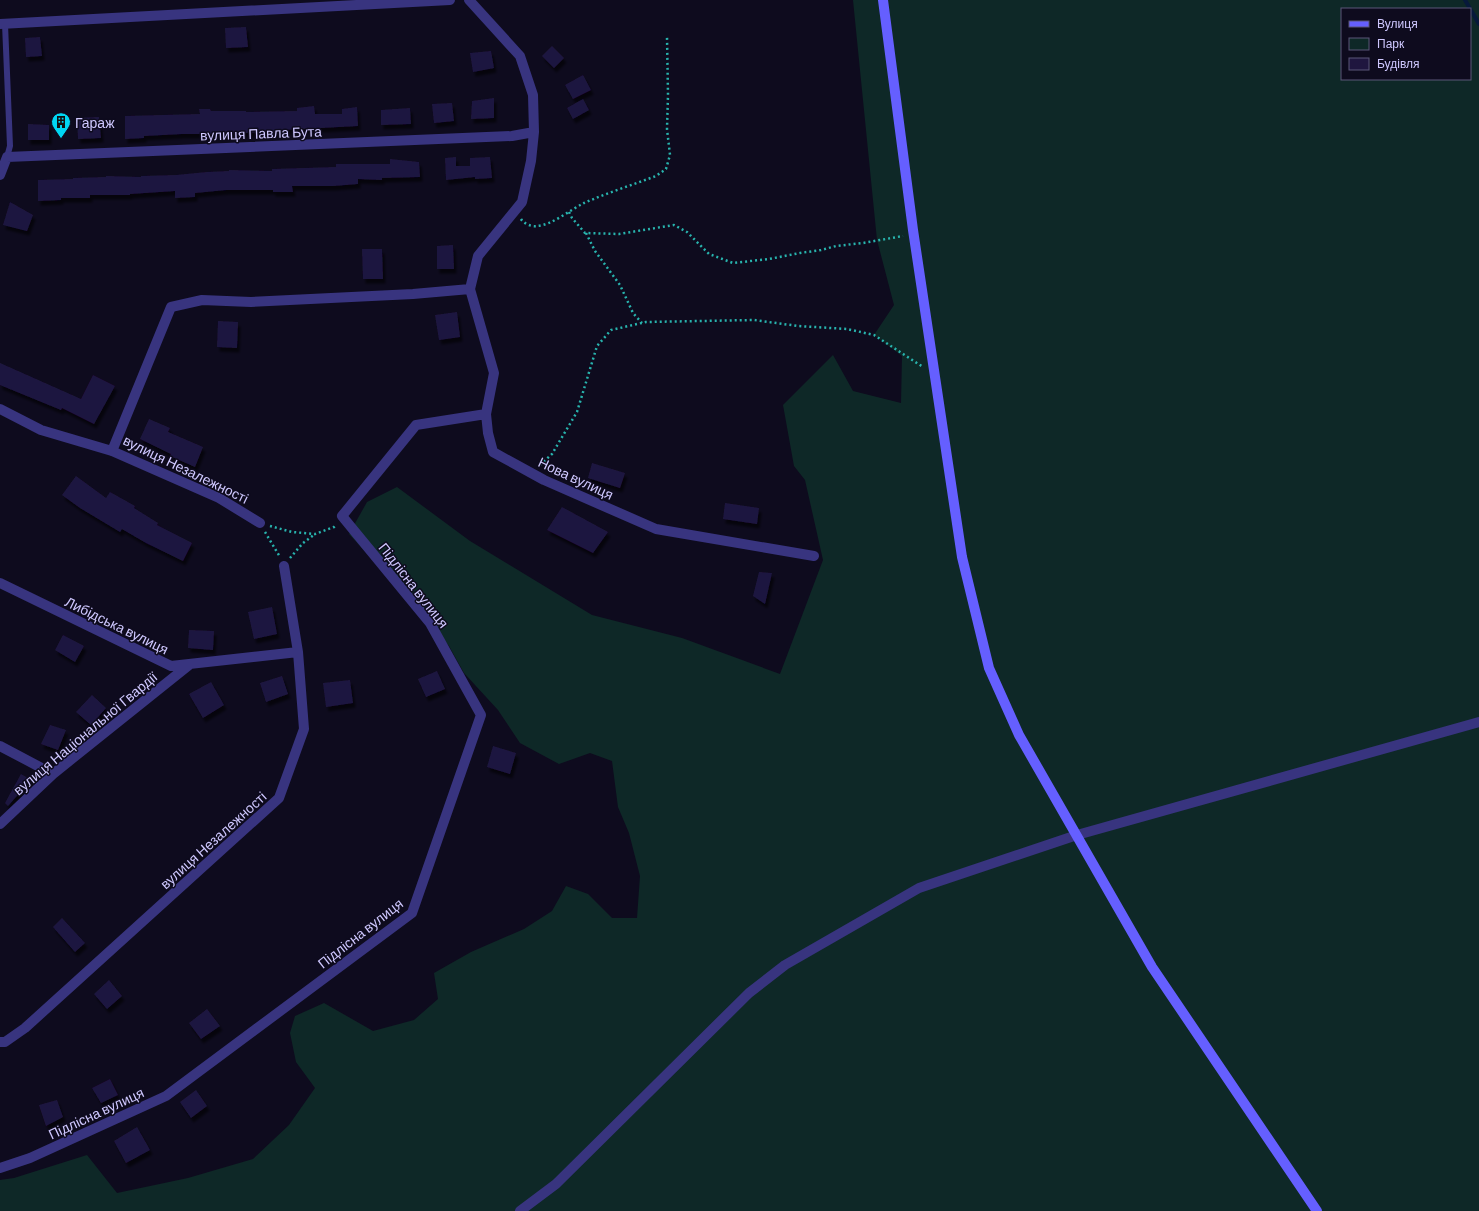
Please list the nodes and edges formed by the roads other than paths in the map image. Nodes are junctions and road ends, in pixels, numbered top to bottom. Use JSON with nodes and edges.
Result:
{"nodes":[{"id":1,"x":450,"y":0,"type":"edge"},
{"id":2,"x":469,"y":0,"type":"edge"},
{"id":3,"x":883,"y":0,"type":"edge"},
{"id":4,"x":2,"y":24,"type":"edge"},
{"id":5,"x":534,"y":132,"type":"junction"},
{"id":6,"x":7,"y":157,"type":"junction"},
{"id":7,"x":0,"y":175,"type":"edge"},
{"id":8,"x":470,"y":289,"type":"junction"},
{"id":9,"x":0,"y":409,"type":"edge"},
{"id":10,"x":486,"y":414,"type":"junction"},
{"id":11,"x":112,"y":451,"type":"junction"},
{"id":12,"x":260,"y":523,"type":"road end"},
{"id":13,"x":814,"y":556,"type":"dead end"},
{"id":14,"x":284,"y":566,"type":"road end"},
{"id":15,"x":0,"y":583,"type":"edge"},
{"id":16,"x":298,"y":652,"type":"junction"},
{"id":17,"x":189,"y":665,"type":"junction"},
{"id":18,"x":1479,"y":722,"type":"edge"},
{"id":19,"x":0,"y":746,"type":"edge"},
{"id":20,"x":53,"y":774,"type":"junction"},
{"id":21,"x":0,"y":824,"type":"edge"},
{"id":22,"x":1077,"y":834,"type":"junction"},
{"id":23,"x":0,"y":1042,"type":"edge"},
{"id":24,"x":0,"y":1168,"type":"edge"},
{"id":25,"x":520,"y":1211,"type":"edge"},
{"id":26,"x":1317,"y":1211,"type":"edge"}],
"edges":[{"from":1,"to":4,"type":"street"},
{"from":2,"to":5,"type":"street"},
{"from":3,"to":22,"type":"street"},
{"from":4,"to":6,"type":"lane"},
{"from":5,"to":6,"type":"street","name":"вулиця Павла Бута"},
{"from":5,"to":8,"type":"street"},
{"from":6,"to":7,"type":"street"},
{"from":8,"to":10,"type":"street","name":"Нова вулиця"},
{"from":8,"to":11,"type":"street","name":"вулиця Незалежності"},
{"from":9,"to":11,"type":"street"},
{"from":10,"to":13,"type":"street","name":"Нова вулиця"},
{"from":10,"to":24,"type":"street","name":"Підлісна вулиця"},
{"from":11,"to":12,"type":"street","name":"вулиця Незалежності"},
{"from":14,"to":16,"type":"street","name":"вулиця Незалежності"},
{"from":15,"to":17,"type":"street","name":"Либідська вулиця"},
{"from":16,"to":17,"type":"street","name":"Либідська вулиця"},
{"from":16,"to":23,"type":"street","name":"вулиця Незалежності"},
{"from":17,"to":20,"type":"street","name":"вулиця Національної Гвардії"},
{"from":18,"to":22,"type":"street"},
{"from":19,"to":20,"type":"street"},
{"from":20,"to":21,"type":"street","name":"вулиця Національної Гвардії"},
{"from":22,"to":25,"type":"street"},
{"from":22,"to":26,"type":"street"}]}
